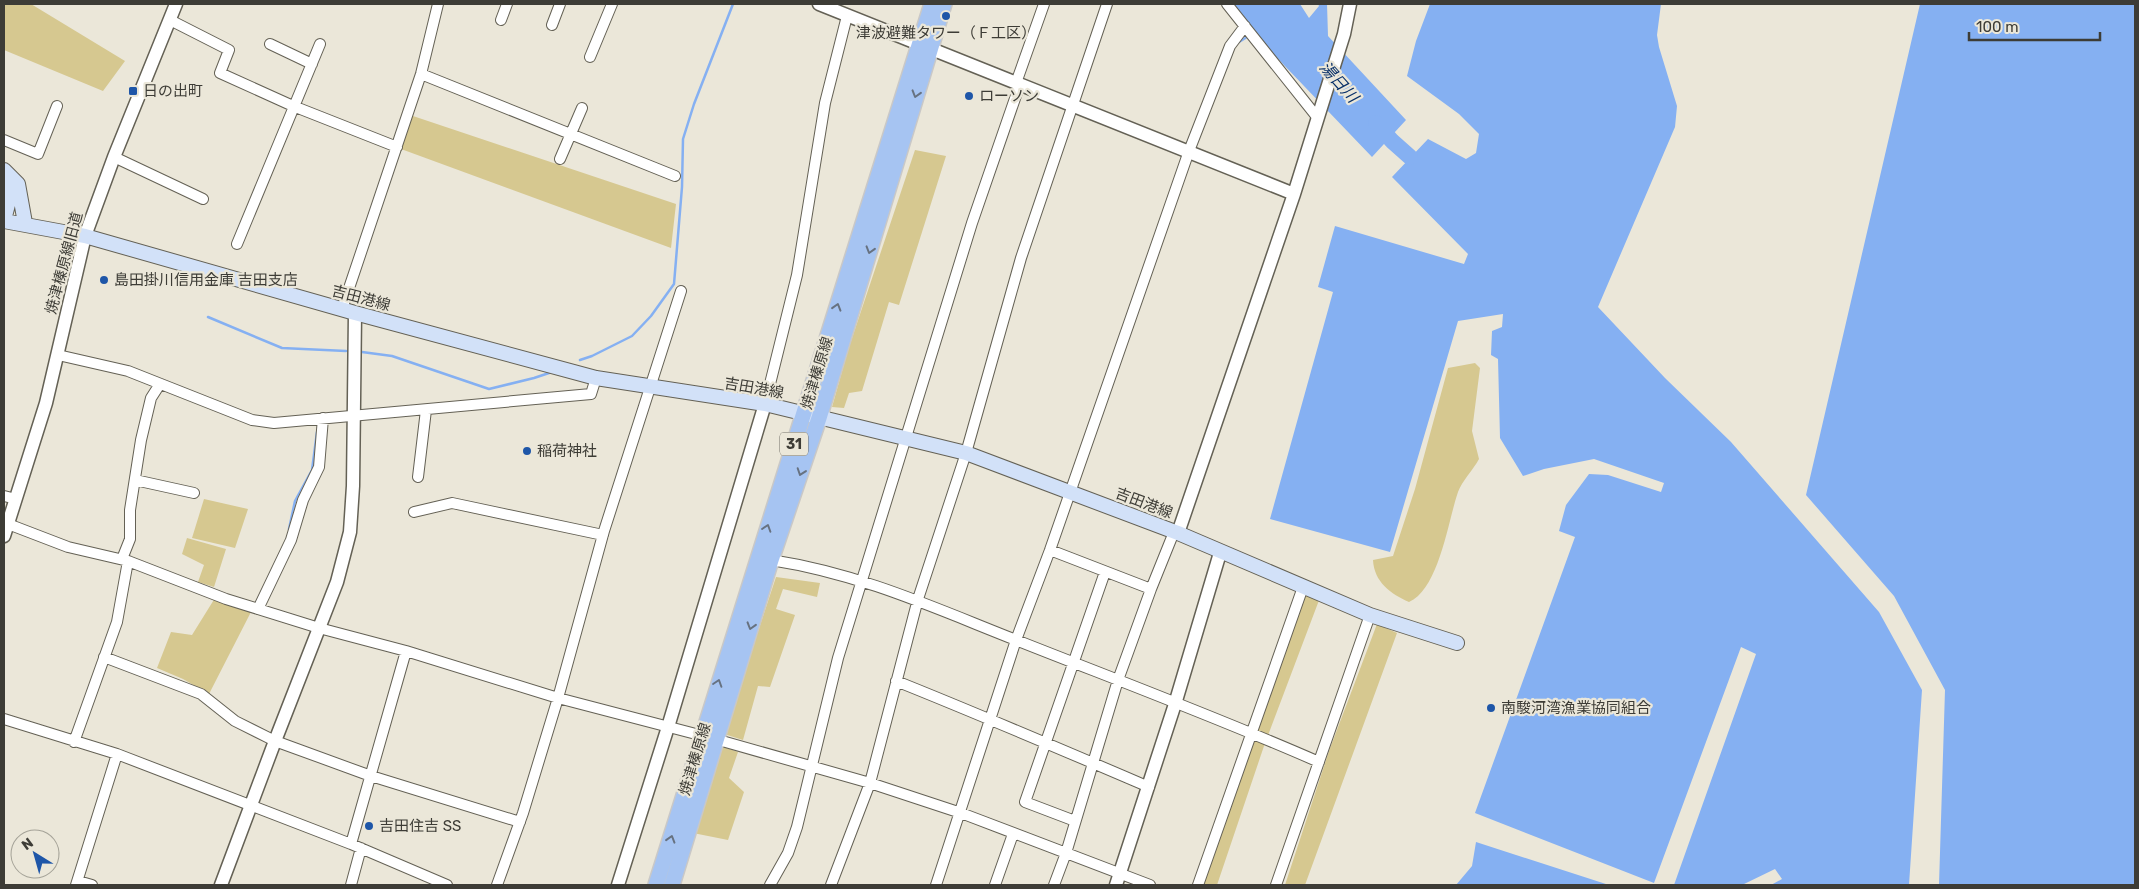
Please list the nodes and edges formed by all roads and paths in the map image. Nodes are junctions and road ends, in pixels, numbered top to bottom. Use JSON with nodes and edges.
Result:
{"nodes":[{"id":1,"x":176,"y":4,"type":"edge"},
{"id":2,"x":438,"y":4,"type":"edge"},
{"id":3,"x":507,"y":4,"type":"edge"},
{"id":4,"x":560,"y":4,"type":"edge"},
{"id":5,"x":612,"y":4,"type":"edge"},
{"id":6,"x":819,"y":4,"type":"edge"},
{"id":7,"x":932,"y":4,"type":"edge"},
{"id":8,"x":944,"y":4,"type":"edge"},
{"id":9,"x":1044,"y":4,"type":"edge"},
{"id":10,"x":1107,"y":4,"type":"edge"},
{"id":11,"x":1227,"y":4,"type":"edge"},
{"id":12,"x":1350,"y":4,"type":"edge"},
{"id":13,"x":847,"y":16,"type":"junction"},
{"id":14,"x":170,"y":20,"type":"junction"},
{"id":15,"x":501,"y":20,"type":"dead end"},
{"id":16,"x":552,"y":26,"type":"dead end"},
{"id":17,"x":1245,"y":26,"type":"junction"},
{"id":18,"x":270,"y":44,"type":"dead end"},
{"id":19,"x":320,"y":44,"type":"dead end"},
{"id":20,"x":925,"y":45,"type":"junction"},
{"id":21,"x":590,"y":57,"type":"dead end"},
{"id":22,"x":312,"y":64,"type":"junction"},
{"id":23,"x":421,"y":74,"type":"junction"},
{"id":24,"x":1018,"y":83,"type":"junction"},
{"id":25,"x":1072,"y":104,"type":"junction"},
{"id":26,"x":57,"y":106,"type":"dead end"},
{"id":27,"x":293,"y":106,"type":"junction"},
{"id":28,"x":582,"y":108,"type":"dead end"},
{"id":29,"x":1318,"y":115,"type":"junction"},
{"id":30,"x":571,"y":133,"type":"junction"},
{"id":31,"x":4,"y":140,"type":"edge"},
{"id":32,"x":397,"y":148,"type":"junction"},
{"id":33,"x":1189,"y":151,"type":"junction"},
{"id":34,"x":114,"y":157,"type":"junction"},
{"id":35,"x":560,"y":159,"type":"dead end"},
{"id":36,"x":8,"y":174,"type":"edge"},
{"id":37,"x":675,"y":176,"type":"dead end"},
{"id":38,"x":1294,"y":194,"type":"junction"},
{"id":39,"x":203,"y":199,"type":"dead end"},
{"id":40,"x":4,"y":220,"type":"edge"},
{"id":41,"x":25,"y":223,"type":"junction"},
{"id":42,"x":85,"y":236,"type":"junction"},
{"id":43,"x":237,"y":244,"type":"dead end"},
{"id":44,"x":680,"y":291,"type":"dead end"},
{"id":45,"x":348,"y":311,"type":"junction"},
{"id":46,"x":58,"y":355,"type":"junction"},
{"id":47,"x":596,"y":378,"type":"junction"},
{"id":48,"x":160,"y":384,"type":"junction"},
{"id":49,"x":648,"y":387,"type":"junction"},
{"id":50,"x":765,"y":404,"type":"junction"},
{"id":51,"x":426,"y":410,"type":"junction"},
{"id":52,"x":804,"y":414,"type":"junction"},
{"id":53,"x":352,"y":416,"type":"junction"},
{"id":54,"x":322,"y":418,"type":"junction"},
{"id":55,"x":819,"y":418,"type":"junction"},
{"id":56,"x":906,"y":438,"type":"junction"},
{"id":57,"x":966,"y":453,"type":"junction"},
{"id":58,"x":418,"y":477,"type":"dead end"},
{"id":59,"x":135,"y":480,"type":"junction"},
{"id":60,"x":194,"y":492,"type":"dead end"},
{"id":61,"x":1069,"y":493,"type":"junction"},
{"id":62,"x":10,"y":497,"type":"edge"},
{"id":63,"x":414,"y":512,"type":"dead end"},
{"id":64,"x":8,"y":524,"type":"junction"},
{"id":65,"x":1176,"y":533,"type":"junction"},
{"id":66,"x":603,"y":534,"type":"junction"},
{"id":67,"x":4,"y":536,"type":"edge"},
{"id":68,"x":1050,"y":550,"type":"junction"},
{"id":69,"x":1220,"y":552,"type":"junction"},
{"id":70,"x":125,"y":560,"type":"junction"},
{"id":71,"x":771,"y":560,"type":"junction"},
{"id":72,"x":1105,"y":572,"type":"junction"},
{"id":73,"x":862,"y":580,"type":"junction"},
{"id":74,"x":1303,"y":587,"type":"junction"},
{"id":75,"x":1151,"y":589,"type":"junction"},
{"id":76,"x":918,"y":599,"type":"junction"},
{"id":77,"x":258,"y":609,"type":"junction"},
{"id":78,"x":1370,"y":615,"type":"junction"},
{"id":79,"x":319,"y":628,"type":"junction"},
{"id":80,"x":1016,"y":640,"type":"junction"},
{"id":81,"x":1457,"y":643,"type":"dead end"},
{"id":82,"x":406,"y":651,"type":"junction"},
{"id":83,"x":104,"y":657,"type":"junction"},
{"id":84,"x":1074,"y":662,"type":"junction"},
{"id":85,"x":896,"y":680,"type":"junction"},
{"id":86,"x":1118,"y":680,"type":"junction"},
{"id":87,"x":558,"y":698,"type":"junction"},
{"id":88,"x":1175,"y":704,"type":"junction"},
{"id":89,"x":991,"y":718,"type":"junction"},
{"id":90,"x":4,"y":719,"type":"edge"},
{"id":91,"x":668,"y":727,"type":"junction"},
{"id":92,"x":1253,"y":732,"type":"junction"},
{"id":93,"x":709,"y":737,"type":"junction"},
{"id":94,"x":275,"y":741,"type":"junction"},
{"id":95,"x":74,"y":742,"type":"junction"},
{"id":96,"x":1045,"y":744,"type":"junction"},
{"id":97,"x":117,"y":754,"type":"junction"},
{"id":98,"x":1319,"y":762,"type":"junction"},
{"id":99,"x":1092,"y":763,"type":"junction"},
{"id":100,"x":813,"y":766,"type":"junction"},
{"id":101,"x":371,"y":776,"type":"junction"},
{"id":102,"x":870,"y":782,"type":"junction"},
{"id":103,"x":1149,"y":786,"type":"junction"},
{"id":104,"x":251,"y":805,"type":"junction"},
{"id":105,"x":961,"y":813,"type":"junction"},
{"id":106,"x":520,"y":822,"type":"junction"},
{"id":107,"x":1075,"y":822,"type":"junction"},
{"id":108,"x":1013,"y":834,"type":"junction"},
{"id":109,"x":356,"y":846,"type":"junction"},
{"id":110,"x":1066,"y":853,"type":"junction"},
{"id":111,"x":1121,"y":873,"type":"junction"},
{"id":112,"x":77,"y":883,"type":"edge"},
{"id":113,"x":92,"y":885,"type":"edge"},
{"id":114,"x":221,"y":885,"type":"edge"},
{"id":115,"x":350,"y":885,"type":"edge"},
{"id":116,"x":448,"y":885,"type":"edge"},
{"id":117,"x":498,"y":885,"type":"edge"},
{"id":118,"x":618,"y":885,"type":"edge"},
{"id":119,"x":656,"y":885,"type":"edge"},
{"id":120,"x":672,"y":885,"type":"edge"},
{"id":121,"x":770,"y":885,"type":"edge"},
{"id":122,"x":831,"y":885,"type":"edge"},
{"id":123,"x":936,"y":885,"type":"edge"},
{"id":124,"x":995,"y":885,"type":"edge"},
{"id":125,"x":1054,"y":885,"type":"edge"},
{"id":126,"x":1116,"y":885,"type":"edge"},
{"id":127,"x":1150,"y":885,"type":"edge"},
{"id":128,"x":1198,"y":885,"type":"edge"},
{"id":129,"x":1276,"y":885,"type":"edge"}],
"edges":[{"from":1,"to":14,"type":"street","name":"焼津榛原線旧道"},
{"from":2,"to":23,"type":"street"},
{"from":3,"to":15,"type":"street"},
{"from":4,"to":16,"type":"street"},
{"from":5,"to":21,"type":"street"},
{"from":6,"to":13,"type":"street"},
{"from":7,"to":20,"type":"main road","name":"焼津榛原線","number":"31"},
{"from":8,"to":20,"type":"main road","name":"焼津榛原線","number":"31"},
{"from":9,"to":24,"type":"street"},
{"from":10,"to":25,"type":"street"},
{"from":11,"to":17,"type":"street"},
{"from":12,"to":29,"type":"street"},
{"from":13,"to":20,"type":"street"},
{"from":13,"to":50,"type":"street"},
{"from":14,"to":27,"type":"street"},
{"from":14,"to":34,"type":"street","name":"焼津榛原線旧道"},
{"from":17,"to":29,"type":"street"},
{"from":17,"to":33,"type":"street"},
{"from":18,"to":22,"type":"street"},
{"from":19,"to":22,"type":"street"},
{"from":20,"to":24,"type":"street"},
{"from":52,"to":20,"type":"main road","name":"焼津榛原線","number":"31","one_way":true},
{"from":20,"to":55,"type":"main road","name":"焼津榛原線","number":"31","one_way":true},
{"from":22,"to":27,"type":"street"},
{"from":23,"to":30,"type":"street"},
{"from":23,"to":32,"type":"street"},
{"from":24,"to":25,"type":"street"},
{"from":24,"to":56,"type":"street"},
{"from":25,"to":33,"type":"street"},
{"from":25,"to":57,"type":"street"},
{"from":26,"to":31,"type":"street"},
{"from":27,"to":32,"type":"street"},
{"from":27,"to":43,"type":"street"},
{"from":28,"to":30,"type":"street"},
{"from":29,"to":38,"type":"street"},
{"from":30,"to":35,"type":"street"},
{"from":30,"to":37,"type":"street"},
{"from":32,"to":45,"type":"street"},
{"from":33,"to":38,"type":"street"},
{"from":33,"to":61,"type":"street"},
{"from":34,"to":39,"type":"street"},
{"from":34,"to":42,"type":"street","name":"焼津榛原線旧道"},
{"from":36,"to":40,"type":"main road"},
{"from":36,"to":41,"type":"main road"},
{"from":38,"to":65,"type":"street"},
{"from":40,"to":41,"type":"main road","name":"吉田港線"},
{"from":41,"to":42,"type":"main road","name":"吉田港線"},
{"from":42,"to":45,"type":"main road","name":"吉田港線"},
{"from":42,"to":46,"type":"street","name":"焼津榛原線旧道"},
{"from":44,"to":49,"type":"street"},
{"from":45,"to":47,"type":"main road","name":"吉田港線"},
{"from":45,"to":53,"type":"street"},
{"from":46,"to":48,"type":"street"},
{"from":46,"to":62,"type":"street","name":"焼津榛原線旧道"},
{"from":47,"to":49,"type":"main road","name":"吉田港線"},
{"from":47,"to":51,"type":"street"},
{"from":48,"to":54,"type":"street"},
{"from":48,"to":59,"type":"street"},
{"from":49,"to":50,"type":"main road","name":"吉田港線"},
{"from":49,"to":66,"type":"street"},
{"from":50,"to":52,"type":"main road","name":"吉田港線"},
{"from":50,"to":91,"type":"street"},
{"from":51,"to":53,"type":"street"},
{"from":51,"to":58,"type":"street"},
{"from":52,"to":55,"type":"main road","name":"吉田港線"},
{"from":93,"to":52,"type":"main road","name":"焼津榛原線","number":"31","one_way":true},
{"from":53,"to":54,"type":"street"},
{"from":53,"to":79,"type":"street"},
{"from":54,"to":77,"type":"street"},
{"from":55,"to":56,"type":"main road","name":"吉田港線"},
{"from":55,"to":71,"type":"main road","name":"焼津榛原線","number":"31","one_way":true},
{"from":56,"to":57,"type":"main road","name":"吉田港線"},
{"from":56,"to":73,"type":"street"},
{"from":57,"to":61,"type":"main road","name":"吉田港線"},
{"from":57,"to":76,"type":"street"},
{"from":59,"to":60,"type":"street"},
{"from":59,"to":70,"type":"street"},
{"from":61,"to":65,"type":"main road","name":"吉田港線"},
{"from":61,"to":68,"type":"street"},
{"from":62,"to":64,"type":"street","name":"焼津榛原線旧道"},
{"from":63,"to":66,"type":"street"},
{"from":64,"to":67,"type":"street","name":"焼津榛原線旧道"},
{"from":64,"to":70,"type":"street"},
{"from":65,"to":69,"type":"main road","name":"吉田港線"},
{"from":65,"to":75,"type":"street"},
{"from":66,"to":87,"type":"street"},
{"from":68,"to":72,"type":"street"},
{"from":68,"to":80,"type":"street"},
{"from":69,"to":74,"type":"main road","name":"吉田港線"},
{"from":69,"to":88,"type":"street"},
{"from":70,"to":77,"type":"street"},
{"from":70,"to":83,"type":"street"},
{"from":71,"to":73,"type":"street"},
{"from":71,"to":93,"type":"main road","name":"焼津榛原線","number":"31","one_way":true},
{"from":72,"to":75,"type":"street"},
{"from":72,"to":84,"type":"street"},
{"from":73,"to":76,"type":"street"},
{"from":73,"to":100,"type":"street"},
{"from":74,"to":78,"type":"main road","name":"吉田港線"},
{"from":74,"to":92,"type":"street"},
{"from":75,"to":86,"type":"street"},
{"from":76,"to":80,"type":"street"},
{"from":76,"to":85,"type":"street"},
{"from":77,"to":79,"type":"street"},
{"from":78,"to":81,"type":"main road","name":"吉田港線"},
{"from":78,"to":98,"type":"street"},
{"from":79,"to":82,"type":"street"},
{"from":79,"to":94,"type":"street"},
{"from":80,"to":84,"type":"street"},
{"from":80,"to":89,"type":"street"},
{"from":82,"to":87,"type":"street"},
{"from":82,"to":101,"type":"street"},
{"from":83,"to":94,"type":"street"},
{"from":83,"to":95,"type":"street"},
{"from":84,"to":86,"type":"street"},
{"from":84,"to":96,"type":"street"},
{"from":85,"to":89,"type":"street"},
{"from":85,"to":102,"type":"street"},
{"from":86,"to":88,"type":"street"},
{"from":86,"to":99,"type":"street"},
{"from":87,"to":91,"type":"street"},
{"from":87,"to":106,"type":"street"},
{"from":88,"to":92,"type":"street"},
{"from":88,"to":103,"type":"street"},
{"from":89,"to":96,"type":"street"},
{"from":89,"to":105,"type":"street"},
{"from":90,"to":95,"type":"street"},
{"from":91,"to":93,"type":"street"},
{"from":91,"to":118,"type":"street"},
{"from":92,"to":98,"type":"street"},
{"from":92,"to":128,"type":"street"},
{"from":93,"to":100,"type":"street"},
{"from":119,"to":93,"type":"main road","name":"焼津榛原線","number":"31","one_way":true},
{"from":93,"to":120,"type":"main road","name":"焼津榛原線","number":"31"},
{"from":94,"to":101,"type":"street"},
{"from":94,"to":104,"type":"street"},
{"from":95,"to":97,"type":"street"},
{"from":96,"to":99,"type":"street"},
{"from":96,"to":107,"type":"street"},
{"from":97,"to":104,"type":"street"},
{"from":97,"to":112,"type":"street"},
{"from":98,"to":129,"type":"street"},
{"from":99,"to":103,"type":"street"},
{"from":99,"to":107,"type":"street"},
{"from":100,"to":102,"type":"street"},
{"from":100,"to":121,"type":"street"},
{"from":101,"to":106,"type":"street"},
{"from":101,"to":109,"type":"street"},
{"from":102,"to":105,"type":"street"},
{"from":102,"to":122,"type":"street"},
{"from":103,"to":111,"type":"street"},
{"from":104,"to":109,"type":"street"},
{"from":104,"to":114,"type":"street"},
{"from":105,"to":108,"type":"street"},
{"from":105,"to":123,"type":"street"},
{"from":106,"to":117,"type":"street"},
{"from":107,"to":110,"type":"street"},
{"from":108,"to":110,"type":"street"},
{"from":108,"to":124,"type":"street"},
{"from":109,"to":115,"type":"street"},
{"from":109,"to":116,"type":"street"},
{"from":110,"to":111,"type":"street"},
{"from":110,"to":125,"type":"street"},
{"from":111,"to":126,"type":"street"},
{"from":111,"to":127,"type":"street"},
{"from":112,"to":113,"type":"street"}]}
